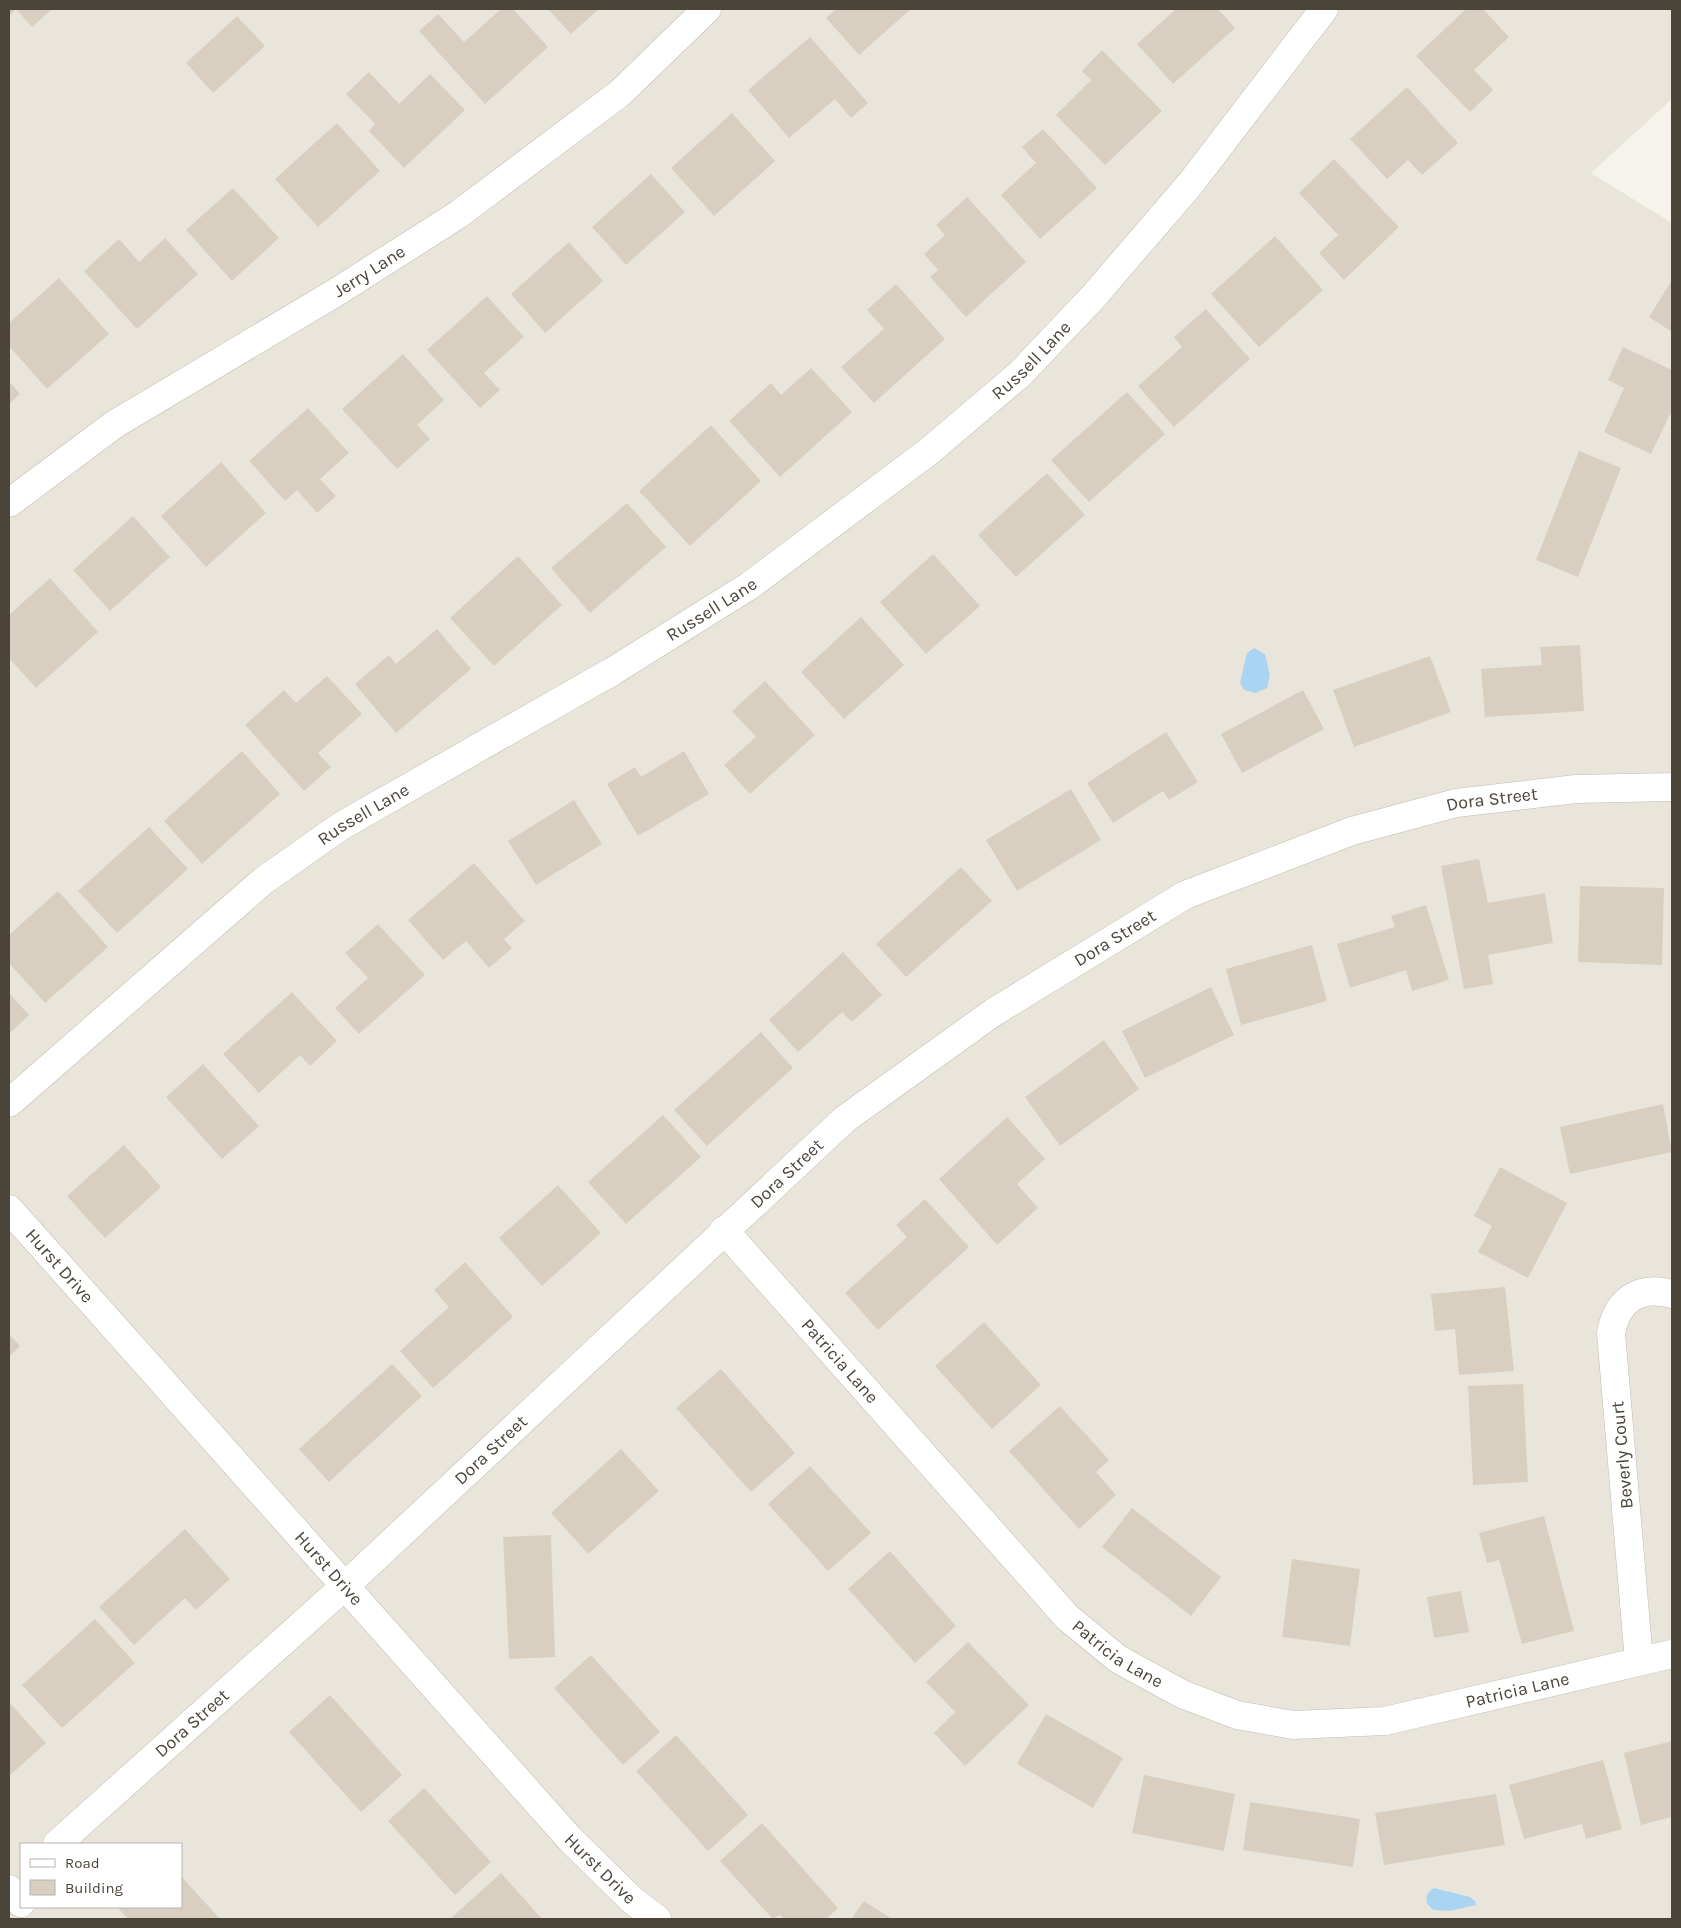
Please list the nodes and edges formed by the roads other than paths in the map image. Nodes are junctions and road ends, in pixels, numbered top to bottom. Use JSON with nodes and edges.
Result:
{"nodes":[{"id":1,"x":707,"y":9,"type":"edge"},
{"id":2,"x":1324,"y":9,"type":"edge"},
{"id":3,"x":9,"y":502,"type":"edge"},
{"id":4,"x":1672,"y":782,"type":"edge"},
{"id":5,"x":9,"y":1103,"type":"edge"},
{"id":6,"x":9,"y":1208,"type":"edge"},
{"id":7,"x":724,"y":1230,"type":"junction"},
{"id":8,"x":1672,"y":1294,"type":"edge"},
{"id":9,"x":346,"y":1585,"type":"junction"},
{"id":10,"x":1672,"y":1654,"type":"edge"},
{"id":11,"x":1639,"y":1661,"type":"junction"},
{"id":12,"x":58,"y":1843,"type":"edge"},
{"id":13,"x":20,"y":1877,"type":"edge"},
{"id":14,"x":9,"y":1888,"type":"edge"},
{"id":15,"x":20,"y":1903,"type":"edge"},
{"id":16,"x":25,"y":1908,"type":"edge"},
{"id":17,"x":35,"y":1919,"type":"edge"},
{"id":18,"x":657,"y":1919,"type":"edge"}],
"edges":[{"from":1,"to":3,"type":"street","name":"Jerry Lane"},
{"from":2,"to":5,"type":"street","name":"Russell Lane"},
{"from":4,"to":7,"type":"street","name":"Dora Street"},
{"from":6,"to":9,"type":"street","name":"Hurst Drive"},
{"from":7,"to":9,"type":"street","name":"Dora Street"},
{"from":7,"to":11,"type":"street","name":"Patricia Lane"},
{"from":8,"to":11,"type":"street","name":"Beverly Court"},
{"from":9,"to":12,"type":"street","name":"Dora Street"},
{"from":9,"to":18,"type":"street","name":"Hurst Drive"},
{"from":10,"to":11,"type":"street","name":"Patricia Lane"},
{"from":13,"to":14,"type":"street"},
{"from":14,"to":15,"type":"street"},
{"from":16,"to":17,"type":"street"}]}
